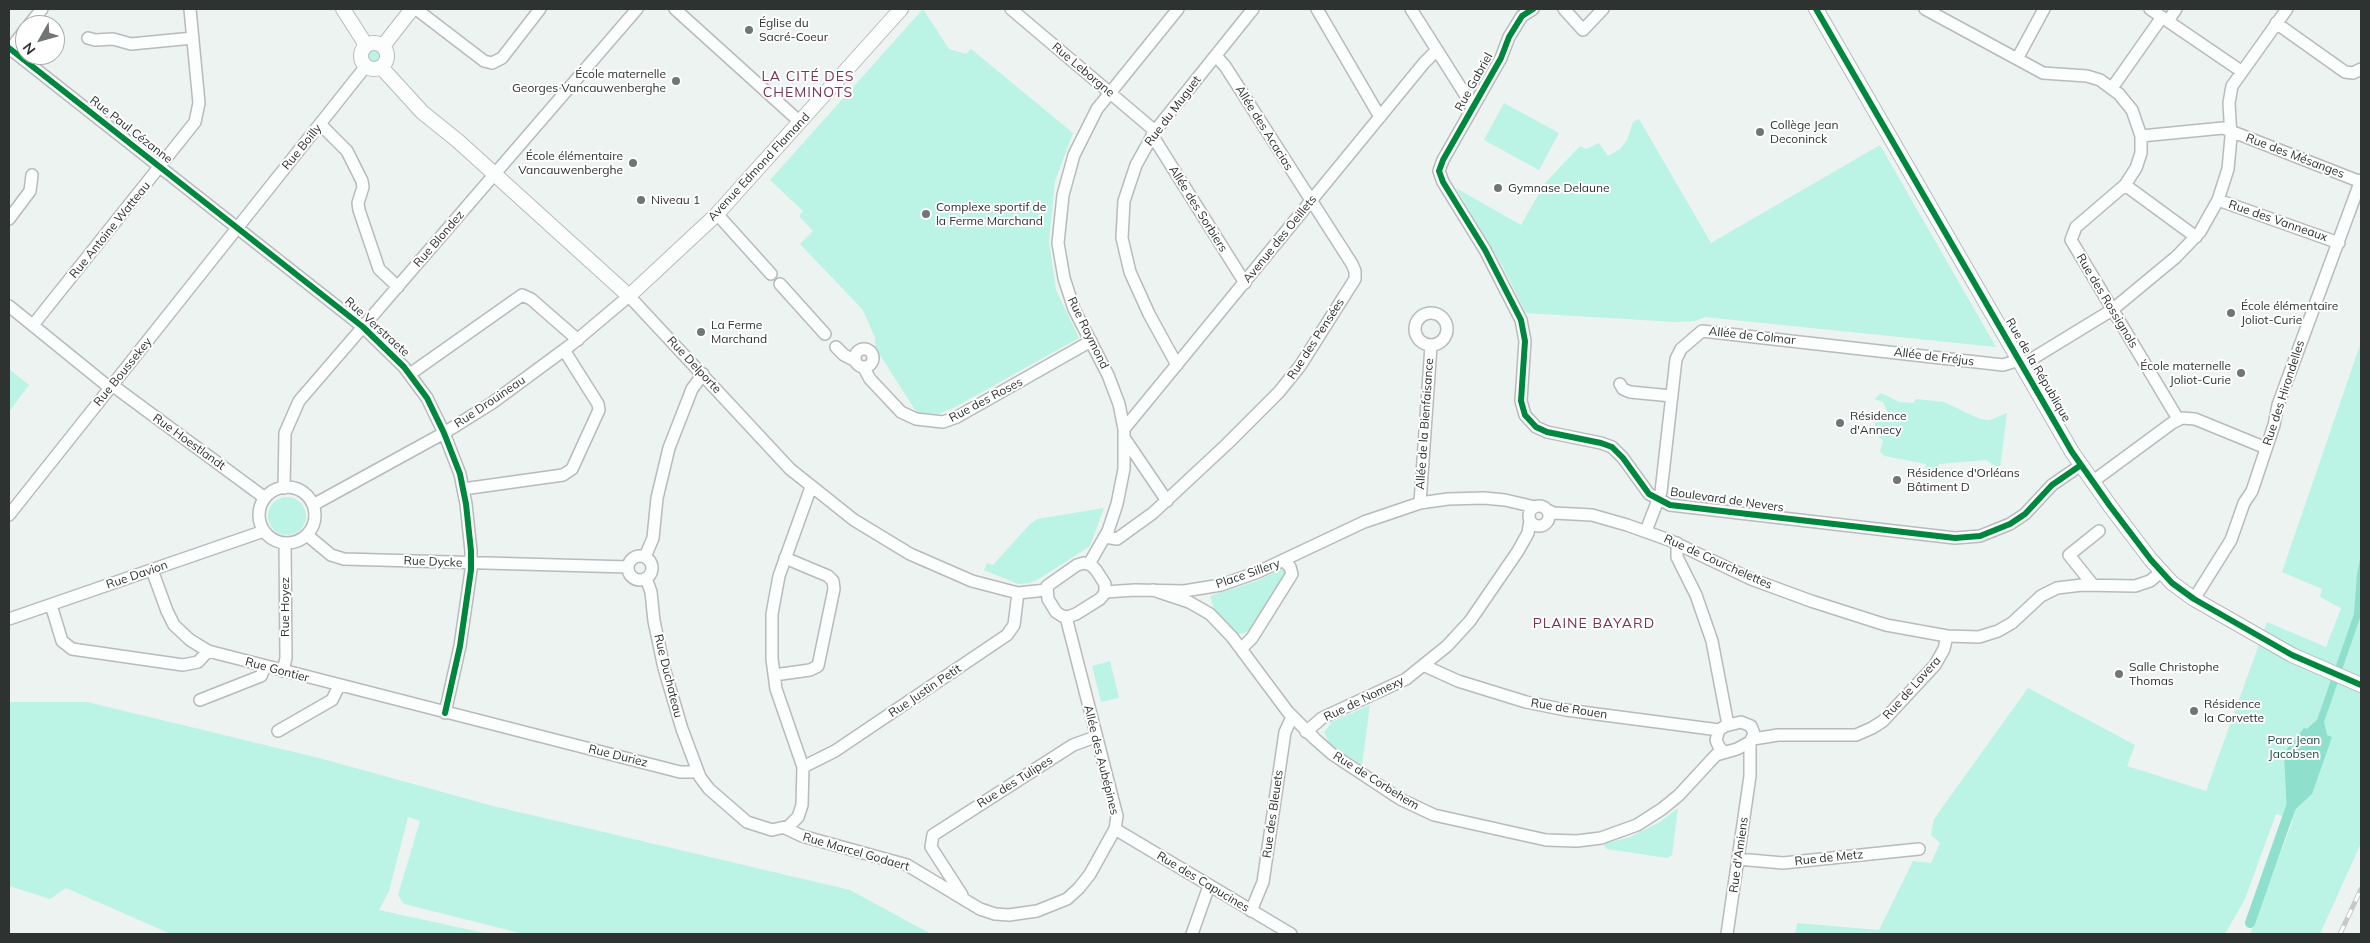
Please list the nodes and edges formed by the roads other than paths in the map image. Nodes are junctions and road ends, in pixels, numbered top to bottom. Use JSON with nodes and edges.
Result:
{"nodes":[{"id":1,"x":190,"y":9,"type":"edge"},
{"id":2,"x":343,"y":9,"type":"edge"},
{"id":3,"x":414,"y":9,"type":"edge"},
{"id":4,"x":540,"y":9,"type":"edge"},
{"id":5,"x":637,"y":9,"type":"edge"},
{"id":6,"x":675,"y":9,"type":"edge"},
{"id":7,"x":901,"y":9,"type":"edge"},
{"id":8,"x":1011,"y":9,"type":"edge"},
{"id":9,"x":1253,"y":9,"type":"edge"},
{"id":10,"x":1317,"y":9,"type":"edge"},
{"id":11,"x":1411,"y":9,"type":"edge"},
{"id":12,"x":1533,"y":9,"type":"edge"},
{"id":13,"x":1564,"y":9,"type":"edge"},
{"id":14,"x":1603,"y":9,"type":"edge"},
{"id":15,"x":1925,"y":9,"type":"edge"},
{"id":16,"x":2044,"y":9,"type":"edge"},
{"id":17,"x":2150,"y":9,"type":"edge"},
{"id":18,"x":2176,"y":9,"type":"edge"},
{"id":19,"x":2287,"y":9,"type":"edge"},
{"id":20,"x":1175,"y":10,"type":"edge"},
{"id":21,"x":1820,"y":10,"type":"edge"},
{"id":22,"x":2165,"y":19,"type":"junction"},
{"id":23,"x":2276,"y":23,"type":"junction"},
{"id":24,"x":88,"y":38,"type":"dead end"},
{"id":25,"x":193,"y":38,"type":"junction"},
{"id":26,"x":366,"y":45,"type":"junction"},
{"id":27,"x":383,"y":46,"type":"junction"},
{"id":28,"x":9,"y":49,"type":"edge"},
{"id":29,"x":1438,"y":50,"type":"junction"},
{"id":30,"x":1216,"y":56,"type":"junction"},
{"id":31,"x":2017,"y":59,"type":"junction"},
{"id":32,"x":366,"y":66,"type":"junction"},
{"id":33,"x":381,"y":67,"type":"junction"},
{"id":34,"x":2361,"y":69,"type":"edge"},
{"id":35,"x":2241,"y":71,"type":"junction"},
{"id":36,"x":2112,"y":88,"type":"junction"},
{"id":37,"x":1109,"y":92,"type":"junction"},
{"id":38,"x":1473,"y":107,"type":"junction"},
{"id":39,"x":1380,"y":117,"type":"junction"},
{"id":40,"x":800,"y":122,"type":"junction"},
{"id":41,"x":320,"y":124,"type":"junction"},
{"id":42,"x":2230,"y":130,"type":"junction"},
{"id":43,"x":1154,"y":133,"type":"junction"},
{"id":44,"x":2141,"y":136,"type":"junction"},
{"id":45,"x":160,"y":168,"type":"junction"},
{"id":46,"x":1439,"y":171,"type":"joint"},
{"id":47,"x":32,"y":175,"type":"dead end"},
{"id":48,"x":494,"y":175,"type":"junction"},
{"id":49,"x":2361,"y":181,"type":"edge"},
{"id":50,"x":2125,"y":185,"type":"junction"},
{"id":51,"x":2218,"y":200,"type":"junction"},
{"id":52,"x":1311,"y":201,"type":"junction"},
{"id":53,"x":717,"y":214,"type":"junction"},
{"id":54,"x":9,"y":219,"type":"edge"},
{"id":55,"x":237,"y":228,"type":"junction"},
{"id":56,"x":2196,"y":237,"type":"junction"},
{"id":57,"x":2339,"y":242,"type":"junction"},
{"id":58,"x":771,"y":274,"type":"dead end"},
{"id":59,"x":1245,"y":283,"type":"junction"},
{"id":60,"x":780,"y":284,"type":"dead end"},
{"id":61,"x":398,"y":287,"type":"junction"},
{"id":62,"x":630,"y":296,"type":"junction"},
{"id":63,"x":9,"y":306,"type":"edge"},
{"id":64,"x":2112,"y":310,"type":"junction"},
{"id":65,"x":34,"y":325,"type":"junction"},
{"id":66,"x":363,"y":327,"type":"junction"},
{"id":67,"x":825,"y":334,"type":"dead end"},
{"id":68,"x":578,"y":340,"type":"junction"},
{"id":69,"x":1091,"y":341,"type":"junction"},
{"id":70,"x":1430,"y":346,"type":"dead end"},
{"id":71,"x":1849,"y":346,"type":"joint"},
{"id":72,"x":836,"y":347,"type":"dead end"},
{"id":73,"x":564,"y":350,"type":"junction"},
{"id":74,"x":854,"y":360,"type":"junction"},
{"id":75,"x":2020,"y":362,"type":"junction"},
{"id":76,"x":1177,"y":365,"type":"junction"},
{"id":77,"x":864,"y":368,"type":"junction"},
{"id":78,"x":410,"y":374,"type":"junction"},
{"id":79,"x":703,"y":374,"type":"junction"},
{"id":80,"x":1620,"y":384,"type":"dead end"},
{"id":81,"x":111,"y":387,"type":"junction"},
{"id":82,"x":1672,"y":396,"type":"junction"},
{"id":83,"x":2178,"y":419,"type":"junction"},
{"id":84,"x":444,"y":433,"type":"junction"},
{"id":85,"x":1124,"y":434,"type":"junction"},
{"id":86,"x":2266,"y":448,"type":"junction"},
{"id":87,"x":2081,"y":465,"type":"junction"},
{"id":88,"x":2092,"y":482,"type":"junction"},
{"id":89,"x":811,"y":487,"type":"junction"},
{"id":90,"x":284,"y":488,"type":"junction"},
{"id":91,"x":463,"y":489,"type":"junction"},
{"id":92,"x":265,"y":498,"type":"junction"},
{"id":93,"x":1167,"y":501,"type":"junction"},
{"id":94,"x":1659,"y":501,"type":"junction"},
{"id":95,"x":1420,"y":503,"type":"junction"},
{"id":96,"x":313,"y":504,"type":"junction"},
{"id":97,"x":1535,"y":507,"type":"junction"},
{"id":98,"x":1546,"y":510,"type":"junction"},
{"id":99,"x":9,"y":515,"type":"edge"},
{"id":100,"x":1530,"y":520,"type":"junction"},
{"id":101,"x":1545,"y":524,"type":"junction"},
{"id":102,"x":264,"y":531,"type":"junction"},
{"id":103,"x":1646,"y":531,"type":"junction"},
{"id":104,"x":2099,"y":531,"type":"dead end"},
{"id":105,"x":307,"y":535,"type":"junction"},
{"id":106,"x":1105,"y":537,"type":"junction"},
{"id":107,"x":285,"y":543,"type":"junction"},
{"id":108,"x":1677,"y":544,"type":"junction"},
{"id":109,"x":1518,"y":552,"type":"junction"},
{"id":110,"x":645,"y":557,"type":"junction"},
{"id":111,"x":785,"y":558,"type":"junction"},
{"id":112,"x":1283,"y":560,"type":"junction"},
{"id":113,"x":472,"y":563,"type":"junction"},
{"id":114,"x":1089,"y":564,"type":"junction"},
{"id":115,"x":628,"y":567,"type":"junction"},
{"id":116,"x":152,"y":570,"type":"junction"},
{"id":117,"x":2161,"y":572,"type":"junction"},
{"id":118,"x":646,"y":578,"type":"junction"},
{"id":119,"x":2093,"y":585,"type":"junction"},
{"id":120,"x":1046,"y":590,"type":"junction"},
{"id":121,"x":1153,"y":590,"type":"junction"},
{"id":122,"x":1105,"y":592,"type":"junction"},
{"id":123,"x":1018,"y":593,"type":"junction"},
{"id":124,"x":2194,"y":599,"type":"junction"},
{"id":125,"x":51,"y":605,"type":"junction"},
{"id":126,"x":1066,"y":617,"type":"junction"},
{"id":127,"x":9,"y":618,"type":"edge"},
{"id":128,"x":1947,"y":636,"type":"junction"},
{"id":129,"x":1240,"y":649,"type":"junction"},
{"id":130,"x":208,"y":651,"type":"junction"},
{"id":131,"x":1425,"y":666,"type":"junction"},
{"id":132,"x":265,"y":667,"type":"junction"},
{"id":133,"x":283,"y":671,"type":"junction"},
{"id":134,"x":774,"y":675,"type":"junction"},
{"id":135,"x":2361,"y":685,"type":"edge"},
{"id":136,"x":339,"y":686,"type":"junction"},
{"id":137,"x":200,"y":700,"type":"dead end"},
{"id":138,"x":445,"y":713,"type":"junction"},
{"id":139,"x":1292,"y":717,"type":"junction"},
{"id":140,"x":1724,"y":728,"type":"junction"},
{"id":141,"x":278,"y":731,"type":"dead end"},
{"id":142,"x":1306,"y":732,"type":"junction"},
{"id":143,"x":1095,"y":737,"type":"junction"},
{"id":144,"x":1751,"y":740,"type":"junction"},
{"id":145,"x":1728,"y":751,"type":"junction"},
{"id":146,"x":803,"y":767,"type":"junction"},
{"id":147,"x":698,"y":772,"type":"junction"},
{"id":148,"x":1750,"y":776,"type":"junction"},
{"id":149,"x":785,"y":828,"type":"junction"},
{"id":150,"x":1115,"y":830,"type":"junction"},
{"id":151,"x":1919,"y":849,"type":"dead end"},
{"id":152,"x":1738,"y":859,"type":"junction"},
{"id":153,"x":1210,"y":886,"type":"junction"},
{"id":154,"x":964,"y":899,"type":"junction"},
{"id":155,"x":1251,"y":911,"type":"junction"},
{"id":156,"x":990,"y":913,"type":"joint"},
{"id":157,"x":1192,"y":934,"type":"edge"},
{"id":158,"x":1291,"y":934,"type":"edge"},
{"id":159,"x":1728,"y":934,"type":"edge"}],
"edges":[{"from":1,"to":25,"type":"street","name":"Rue Antoine Watteau"},
{"from":2,"to":26,"type":"street"},
{"from":3,"to":4,"type":"street"},
{"from":3,"to":27,"type":"street"},
{"from":5,"to":48,"type":"street","name":"Rue Blondez"},
{"from":6,"to":40,"type":"street"},
{"from":7,"to":40,"type":"street","name":"Avenue Edmond Flamand"},
{"from":8,"to":37,"type":"street","name":"Rue Leborgne"},
{"from":9,"to":30,"type":"street","name":"Rue du Muguet"},
{"from":10,"to":39,"type":"street"},
{"from":11,"to":29,"type":"street"},
{"from":12,"to":38,"type":"street","name":"Rue Gabriel"},
{"from":13,"to":14,"type":"street"},
{"from":15,"to":31,"type":"street","name":"Rue des Rossignols"},
{"from":16,"to":31,"type":"street"},
{"from":17,"to":22,"type":"street"},
{"from":18,"to":22,"type":"street"},
{"from":19,"to":23,"type":"street"},
{"from":20,"to":37,"type":"street","name":"Rue Raymond"},
{"from":21,"to":75,"type":"street","name":"Rue de la République"},
{"from":22,"to":35,"type":"street"},
{"from":22,"to":36,"type":"street"},
{"from":23,"to":34,"type":"street"},
{"from":23,"to":35,"type":"street"},
{"from":24,"to":25,"type":"street"},
{"from":25,"to":45,"type":"street","name":"Rue Antoine Watteau"},
{"from":26,"to":27,"type":"street"},
{"from":26,"to":32,"type":"street"},
{"from":27,"to":33,"type":"street"},
{"from":28,"to":45,"type":"street","name":"Rue Paul Cézanne"},
{"from":29,"to":38,"type":"street"},
{"from":29,"to":39,"type":"street","name":"Avenue des Oeillets"},
{"from":30,"to":43,"type":"street","name":"Rue du Muguet"},
{"from":30,"to":52,"type":"street","name":"Allée des Acacias"},
{"from":31,"to":36,"type":"street","name":"Rue des Rossignols"},
{"from":32,"to":33,"type":"street"},
{"from":32,"to":41,"type":"street","name":"Rue Boilly"},
{"from":33,"to":48,"type":"street","name":"Rue Delporte"},
{"from":35,"to":42,"type":"street"},
{"from":36,"to":44,"type":"street","name":"Rue des Rossignols"},
{"from":37,"to":43,"type":"street","name":"Rue Leborgne"},
{"from":37,"to":69,"type":"street","name":"Rue Raymond"},
{"from":38,"to":46,"type":"street","name":"Rue Gabriel"},
{"from":39,"to":52,"type":"street","name":"Avenue des Oeillets"},
{"from":40,"to":53,"type":"street","name":"Avenue Edmond Flamand"},
{"from":41,"to":55,"type":"street","name":"Rue Boilly"},
{"from":41,"to":61,"type":"street"},
{"from":42,"to":44,"type":"street"},
{"from":42,"to":49,"type":"street","name":"Rue des Mésanges"},
{"from":42,"to":51,"type":"street"},
{"from":43,"to":59,"type":"street","name":"Allée des Sorbiers"},
{"from":43,"to":76,"type":"street","name":"Rue du Muguet"},
{"from":44,"to":50,"type":"street","name":"Rue des Rossignols"},
{"from":45,"to":55,"type":"street","name":"Rue Paul Cézanne"},
{"from":45,"to":65,"type":"street","name":"Rue Antoine Watteau"},
{"from":46,"to":94,"type":"street","name":"Boulevard de Nevers"},
{"from":47,"to":54,"type":"street"},
{"from":48,"to":61,"type":"street","name":"Rue Blondez"},
{"from":48,"to":62,"type":"street","name":"Rue Delporte"},
{"from":49,"to":57,"type":"street","name":"Rue des Hirondelles"},
{"from":50,"to":56,"type":"street"},
{"from":50,"to":64,"type":"street","name":"Rue des Rossignols"},
{"from":51,"to":56,"type":"street"},
{"from":51,"to":57,"type":"street","name":"Rue des Vanneaux"},
{"from":52,"to":59,"type":"street","name":"Avenue des Oeillets"},
{"from":52,"to":93,"type":"street","name":"Rue des Pensées"},
{"from":53,"to":58,"type":"street"},
{"from":53,"to":62,"type":"street","name":"Avenue Edmond Flamand"},
{"from":55,"to":66,"type":"street","name":"Rue Verstraete"},
{"from":55,"to":81,"type":"street","name":"Rue Boussekey"},
{"from":56,"to":64,"type":"street"},
{"from":57,"to":86,"type":"street","name":"Rue des Hirondelles"},
{"from":59,"to":76,"type":"street","name":"Avenue des Oeillets"},
{"from":60,"to":67,"type":"street"},
{"from":61,"to":66,"type":"street","name":"Rue Blondez"},
{"from":62,"to":68,"type":"street","name":"Rue Drouineau"},
{"from":62,"to":79,"type":"street","name":"Rue Delporte"},
{"from":63,"to":65,"type":"street"},
{"from":64,"to":75,"type":"street"},
{"from":64,"to":83,"type":"street","name":"Rue des Rossignols"},
{"from":65,"to":81,"type":"street"},
{"from":66,"to":78,"type":"street","name":"Rue Verstraete"},
{"from":66,"to":90,"type":"street","name":"Rue Blondez"},
{"from":68,"to":73,"type":"street","name":"Rue Drouineau"},
{"from":68,"to":78,"type":"street"},
{"from":69,"to":77,"type":"street","name":"Rue des Roses"},
{"from":69,"to":85,"type":"street","name":"Rue Raymond"},
{"from":70,"to":95,"type":"street","name":"Allée de la Bienfaisance"},
{"from":71,"to":75,"type":"street","name":"Allée de Fréjus"},
{"from":71,"to":82,"type":"street","name":"Allée de Colmar"},
{"from":72,"to":74,"type":"street","name":"Rue des Roses"},
{"from":73,"to":84,"type":"street","name":"Rue Drouineau"},
{"from":73,"to":91,"type":"street"},
{"from":74,"to":77,"type":"street","name":"Rue des Roses"},
{"from":74,"to":77,"type":"street"},
{"from":75,"to":87,"type":"street","name":"Rue de la République"},
{"from":76,"to":85,"type":"street","name":"Avenue des Oeillets"},
{"from":78,"to":84,"type":"street","name":"Rue Verstraete"},
{"from":79,"to":89,"type":"street","name":"Rue Delporte"},
{"from":79,"to":110,"type":"street"},
{"from":80,"to":82,"type":"street"},
{"from":81,"to":92,"type":"street","name":"Rue Hoestlandt"},
{"from":81,"to":99,"type":"street","name":"Rue Boussekey"},
{"from":82,"to":94,"type":"street","name":"Allée de Colmar"},
{"from":83,"to":86,"type":"street"},
{"from":83,"to":88,"type":"street"},
{"from":84,"to":91,"type":"street","name":"Rue Verstraete"},
{"from":84,"to":96,"type":"street","name":"Rue Drouineau"},
{"from":85,"to":93,"type":"street"},
{"from":85,"to":106,"type":"street","name":"Rue Raymond"},
{"from":86,"to":124,"type":"street","name":"Rue des Hirondelles"},
{"from":87,"to":88,"type":"street","name":"Rue de la République"},
{"from":87,"to":94,"type":"street","name":"Boulevard de Nevers"},
{"from":88,"to":117,"type":"street","name":"Rue de la République"},
{"from":89,"to":111,"type":"street"},
{"from":89,"to":123,"type":"street","name":"Rue Delporte"},
{"from":90,"to":92,"type":"street"},
{"from":90,"to":96,"type":"street"},
{"from":91,"to":113,"type":"street","name":"Rue Verstraete"},
{"from":92,"to":102,"type":"street"},
{"from":93,"to":106,"type":"street","name":"Rue des Pensées"},
{"from":94,"to":103,"type":"street","name":"Allée de Colmar"},
{"from":95,"to":97,"type":"street"},
{"from":95,"to":112,"type":"street"},
{"from":96,"to":105,"type":"street"},
{"from":97,"to":98,"type":"street"},
{"from":97,"to":100,"type":"street"},
{"from":98,"to":101,"type":"street"},
{"from":98,"to":103,"type":"street","name":"Rue de Courchelettes"},
{"from":100,"to":101,"type":"street"},
{"from":100,"to":109,"type":"street","name":"Rue de Nomexy"},
{"from":101,"to":109,"type":"street","name":"Rue de Nomexy"},
{"from":102,"to":107,"type":"street"},
{"from":102,"to":116,"type":"street","name":"Rue Davion"},
{"from":103,"to":108,"type":"street","name":"Rue de Courchelettes"},
{"from":104,"to":119,"type":"street"},
{"from":105,"to":107,"type":"street"},
{"from":105,"to":113,"type":"street","name":"Rue Dycke"},
{"from":106,"to":114,"type":"street","name":"Rue Raymond"},
{"from":107,"to":133,"type":"street","name":"Rue Hoyez"},
{"from":108,"to":128,"type":"street","name":"Rue de Courchelettes"},
{"from":108,"to":140,"type":"street"},
{"from":109,"to":131,"type":"street","name":"Rue de Nomexy"},
{"from":110,"to":115,"type":"street"},
{"from":110,"to":118,"type":"street"},
{"from":111,"to":134,"type":"street"},
{"from":111,"to":134,"type":"street"},
{"from":112,"to":121,"type":"street","name":"Place Sillery"},
{"from":112,"to":129,"type":"street","name":"Place Sillery"},
{"from":113,"to":115,"type":"street","name":"Rue Dycke"},
{"from":113,"to":138,"type":"street","name":"Rue Verstraete"},
{"from":114,"to":120,"type":"street"},
{"from":114,"to":122,"type":"street"},
{"from":115,"to":118,"type":"street"},
{"from":116,"to":125,"type":"street","name":"Rue Davion"},
{"from":116,"to":130,"type":"street","name":"Rue Gontier"},
{"from":117,"to":119,"type":"street"},
{"from":117,"to":124,"type":"street","name":"Rue de la République"},
{"from":118,"to":147,"type":"street","name":"Rue Duchateau"},
{"from":119,"to":128,"type":"street"},
{"from":120,"to":123,"type":"street","name":"Rue Delporte"},
{"from":120,"to":126,"type":"street"},
{"from":121,"to":122,"type":"street","name":"Place Sillery"},
{"from":121,"to":129,"type":"street","name":"Rue de Corbehem"},
{"from":122,"to":126,"type":"street"},
{"from":123,"to":146,"type":"street","name":"Rue Justin Petit"},
{"from":124,"to":135,"type":"street","name":"Rue de la République"},
{"from":125,"to":127,"type":"street","name":"Rue Davion"},
{"from":125,"to":130,"type":"street"},
{"from":126,"to":143,"type":"street","name":"Allée des Aubépines"},
{"from":128,"to":144,"type":"street","name":"Rue de Lavera"},
{"from":129,"to":139,"type":"street","name":"Rue de Corbehem"},
{"from":130,"to":132,"type":"street","name":"Rue Gontier"},
{"from":131,"to":140,"type":"street","name":"Rue de Rouen"},
{"from":131,"to":142,"type":"street","name":"Rue de Nomexy"},
{"from":132,"to":133,"type":"street","name":"Rue Gontier"},
{"from":132,"to":137,"type":"street"},
{"from":133,"to":136,"type":"street","name":"Rue Gontier"},
{"from":134,"to":146,"type":"street"},
{"from":136,"to":138,"type":"street","name":"Rue Gontier"},
{"from":136,"to":141,"type":"street"},
{"from":138,"to":147,"type":"street","name":"Rue Duriez"},
{"from":139,"to":142,"type":"street","name":"Rue de Corbehem"},
{"from":139,"to":155,"type":"street","name":"Rue des Bleuets"},
{"from":140,"to":144,"type":"street","name":"Rue de Rouen"},
{"from":140,"to":145,"type":"street"},
{"from":142,"to":145,"type":"street","name":"Rue de Corbehem"},
{"from":143,"to":150,"type":"street","name":"Allée des Aubépines"},
{"from":143,"to":154,"type":"street","name":"Rue des Tulipes"},
{"from":144,"to":145,"type":"street","name":"Rue de Lavera"},
{"from":144,"to":148,"type":"street","name":"Rue d'Amiens"},
{"from":145,"to":148,"type":"street"},
{"from":146,"to":149,"type":"street"},
{"from":147,"to":149,"type":"street"},
{"from":148,"to":152,"type":"street","name":"Rue d'Amiens"},
{"from":149,"to":154,"type":"street","name":"Rue Marcel Godaert"},
{"from":150,"to":153,"type":"street","name":"Rue des Capucines"},
{"from":150,"to":156,"type":"street","name":"Allée des Aubépines"},
{"from":151,"to":152,"type":"street","name":"Rue de Metz"},
{"from":152,"to":159,"type":"street","name":"Rue d'Amiens"},
{"from":153,"to":155,"type":"street","name":"Rue des Capucines"},
{"from":153,"to":157,"type":"street"},
{"from":154,"to":156,"type":"street","name":"Rue Marcel Godaert"},
{"from":155,"to":158,"type":"street","name":"Rue des Capucines"}]}
